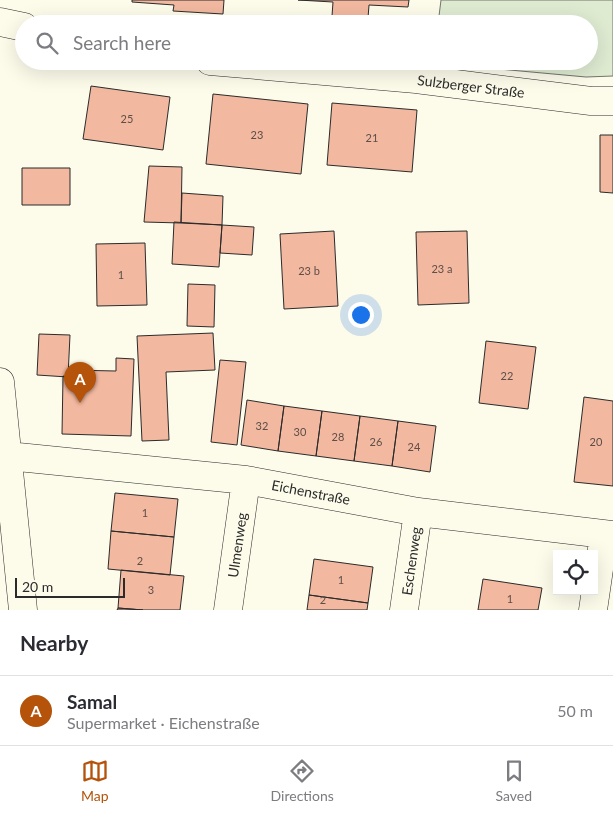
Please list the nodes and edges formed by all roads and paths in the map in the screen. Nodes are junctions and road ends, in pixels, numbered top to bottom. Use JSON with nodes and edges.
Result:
{"nodes":[{"id":1,"x":0,"y":22,"type":"edge"},
{"id":2,"x":15,"y":24,"type":"edge"},
{"id":3,"x":313,"y":70,"type":"edge"},
{"id":4,"x":613,"y":101,"type":"edge"},
{"id":5,"x":0,"y":393,"type":"edge"},
{"id":6,"x":8,"y":456,"type":"junction"},
{"id":7,"x":246,"y":480,"type":"junction"},
{"id":8,"x":418,"y":512,"type":"junction"},
{"id":9,"x":608,"y":535,"type":"edge"},
{"id":10,"x":23,"y":610,"type":"edge"},
{"id":11,"x":228,"y":610,"type":"edge"},
{"id":12,"x":404,"y":610,"type":"edge"},
{"id":13,"x":593,"y":610,"type":"edge"}],
"edges":[{"from":1,"to":2,"type":"street"},
{"from":3,"to":4,"type":"street","name":"Sulzberger Straße"},
{"from":5,"to":6,"type":"street"},
{"from":6,"to":7,"type":"street","name":"Eichenstraße"},
{"from":6,"to":10,"type":"street"},
{"from":7,"to":8,"type":"street","name":"Eichenstraße"},
{"from":7,"to":11,"type":"street","name":"Ulmenweg"},
{"from":8,"to":9,"type":"street","name":"Eichenstraße"},
{"from":8,"to":12,"type":"street","name":"Eschenweg"},
{"from":9,"to":13,"type":"street"}]}
